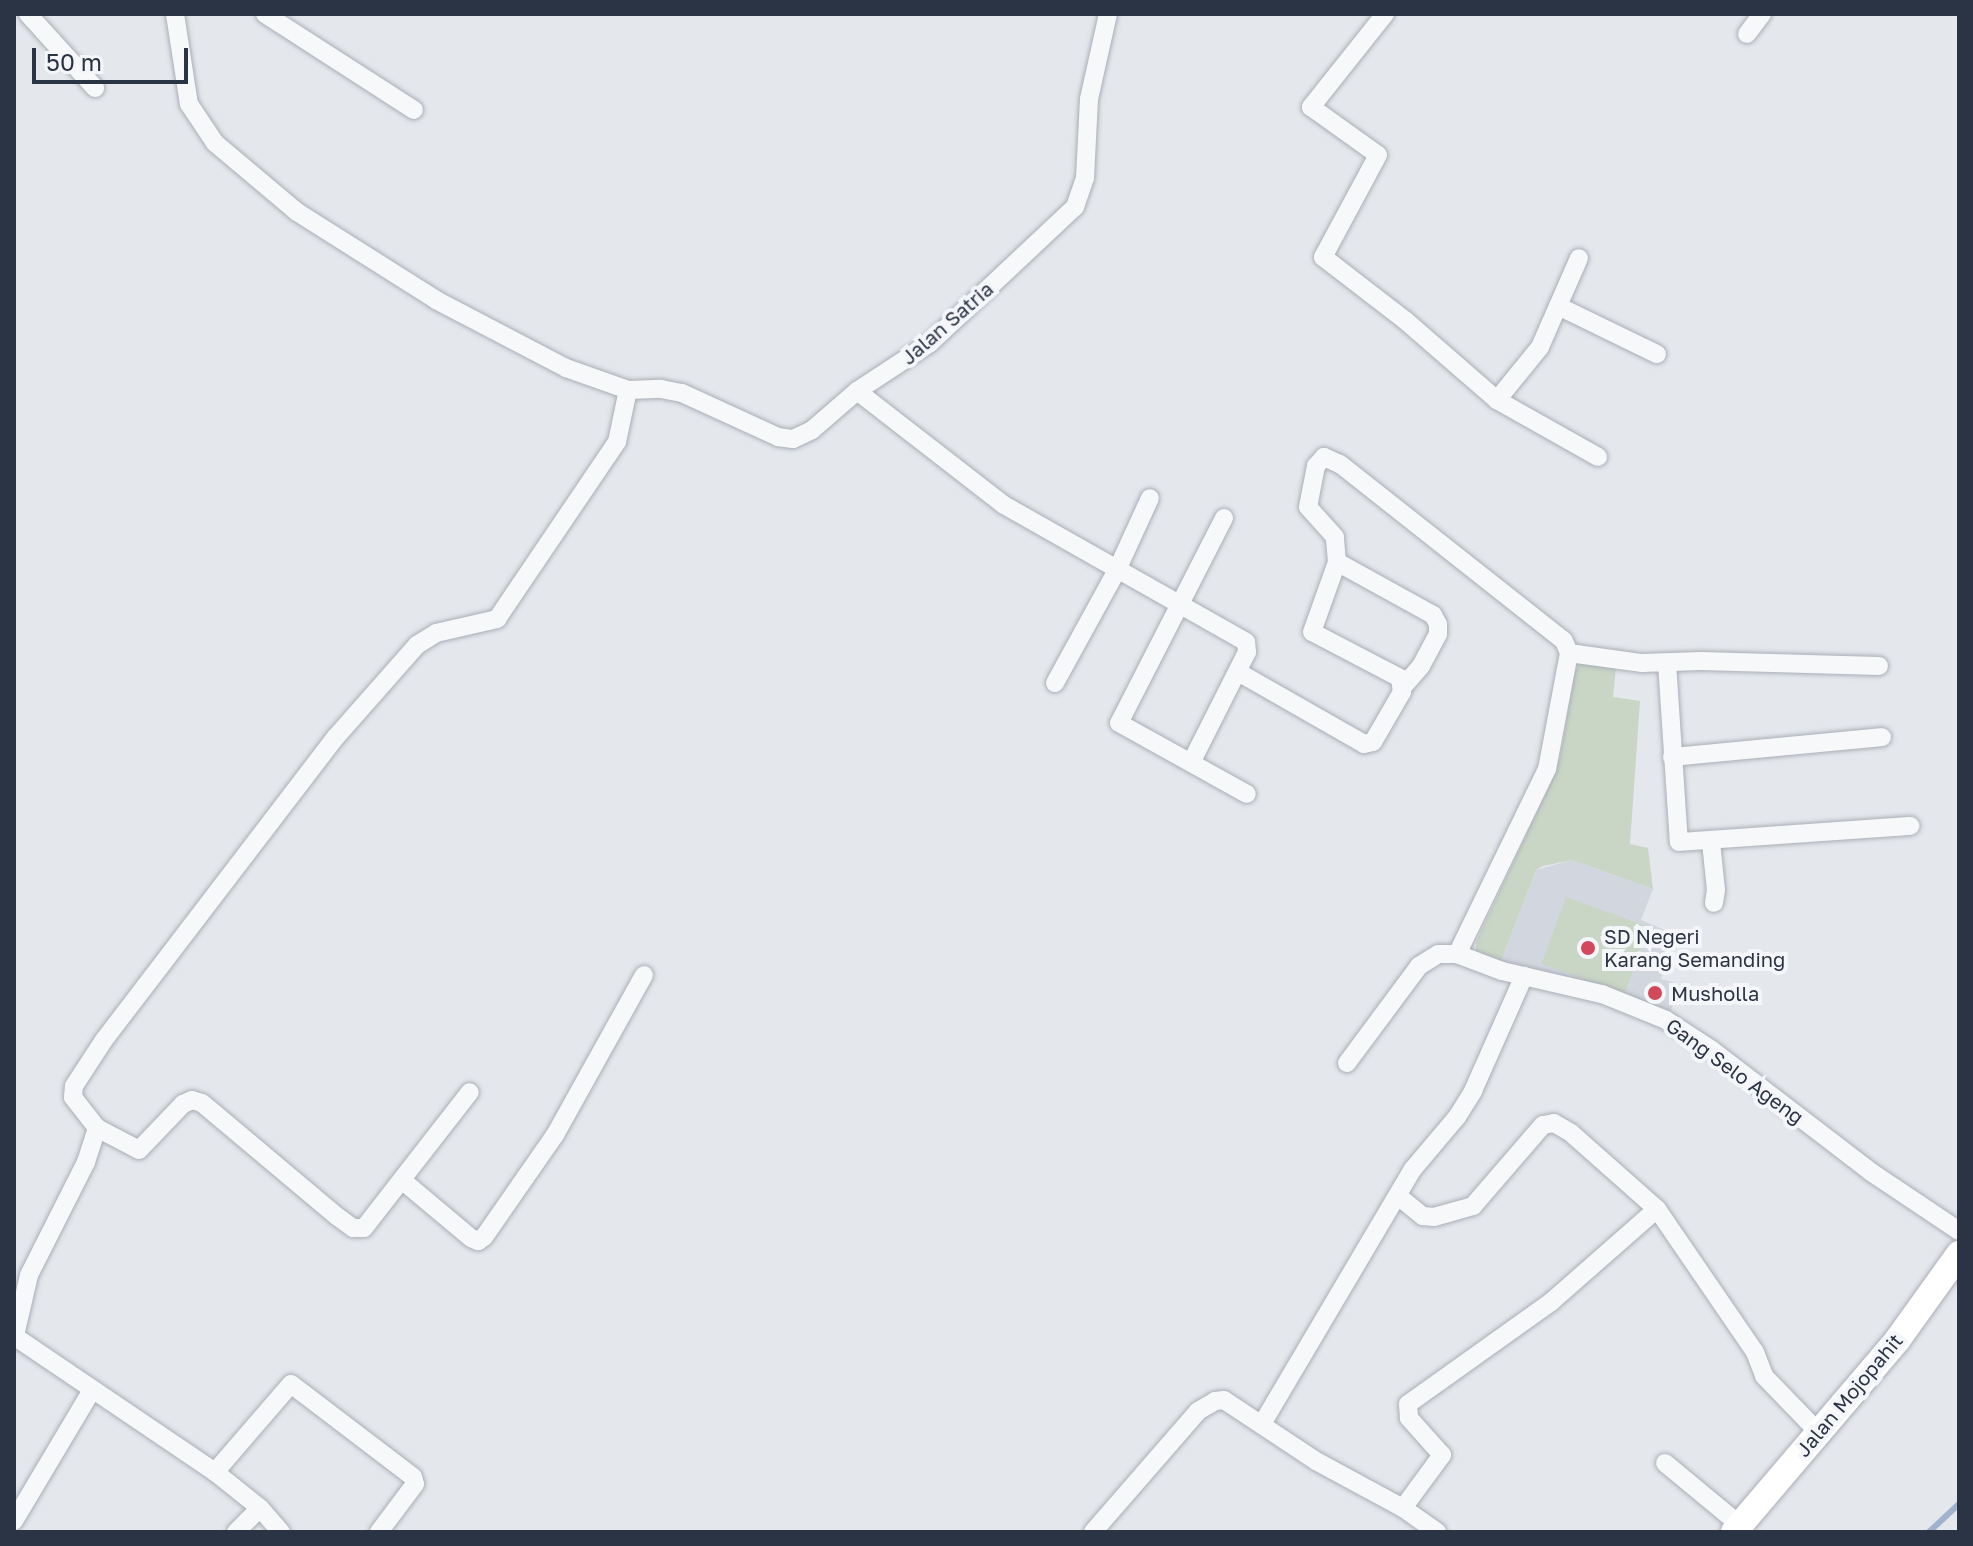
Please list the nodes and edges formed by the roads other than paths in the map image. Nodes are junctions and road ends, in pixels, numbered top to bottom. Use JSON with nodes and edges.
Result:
{"nodes":[{"id":1,"x":28,"y":14,"type":"edge"},
{"id":2,"x":175,"y":14,"type":"edge"},
{"id":3,"x":265,"y":14,"type":"edge"},
{"id":4,"x":1108,"y":14,"type":"edge"},
{"id":5,"x":1385,"y":14,"type":"edge"},
{"id":6,"x":1762,"y":14,"type":"edge"},
{"id":7,"x":1747,"y":34,"type":"dead end"},
{"id":8,"x":95,"y":88,"type":"dead end"},
{"id":9,"x":414,"y":110,"type":"dead end"},
{"id":10,"x":1579,"y":258,"type":"dead end"},
{"id":11,"x":1558,"y":306,"type":"junction"},
{"id":12,"x":1657,"y":354,"type":"dead end"},
{"id":13,"x":628,"y":390,"type":"junction"},
{"id":14,"x":857,"y":391,"type":"junction"},
{"id":15,"x":1497,"y":400,"type":"junction"},
{"id":16,"x":1598,"y":457,"type":"dead end"},
{"id":17,"x":1150,"y":498,"type":"dead end"},
{"id":18,"x":1224,"y":518,"type":"dead end"},
{"id":19,"x":1337,"y":562,"type":"junction"},
{"id":20,"x":1117,"y":570,"type":"junction"},
{"id":21,"x":1182,"y":605,"type":"junction"},
{"id":22,"x":1569,"y":653,"type":"junction"},
{"id":23,"x":1667,"y":663,"type":"junction"},
{"id":24,"x":1879,"y":666,"type":"dead end"},
{"id":25,"x":1238,"y":672,"type":"junction"},
{"id":26,"x":1055,"y":683,"type":"dead end"},
{"id":27,"x":1403,"y":687,"type":"junction"},
{"id":28,"x":1882,"y":737,"type":"dead end"},
{"id":29,"x":1672,"y":757,"type":"junction"},
{"id":30,"x":1191,"y":763,"type":"junction"},
{"id":31,"x":1247,"y":794,"type":"dead end"},
{"id":32,"x":1910,"y":826,"type":"dead end"},
{"id":33,"x":1711,"y":842,"type":"junction"},
{"id":34,"x":1714,"y":903,"type":"dead end"},
{"id":35,"x":1457,"y":954,"type":"junction"},
{"id":36,"x":644,"y":975,"type":"dead end"},
{"id":37,"x":1524,"y":976,"type":"junction"},
{"id":38,"x":1347,"y":1063,"type":"dead end"},
{"id":39,"x":470,"y":1092,"type":"dead end"},
{"id":40,"x":97,"y":1128,"type":"junction"},
{"id":41,"x":403,"y":1181,"type":"junction"},
{"id":42,"x":1398,"y":1196,"type":"junction"},
{"id":43,"x":1657,"y":1209,"type":"junction"},
{"id":44,"x":1959,"y":1231,"type":"edge"},
{"id":45,"x":1959,"y":1254,"type":"edge"},
{"id":46,"x":21,"y":1270,"type":"edge"},
{"id":47,"x":14,"y":1337,"type":"edge"},
{"id":48,"x":92,"y":1390,"type":"junction"},
{"id":49,"x":1262,"y":1424,"type":"junction"},
{"id":50,"x":1818,"y":1432,"type":"junction"},
{"id":51,"x":1665,"y":1463,"type":"dead end"},
{"id":52,"x":215,"y":1472,"type":"junction"},
{"id":53,"x":260,"y":1508,"type":"junction"},
{"id":54,"x":1403,"y":1508,"type":"junction"},
{"id":55,"x":14,"y":1521,"type":"edge"},
{"id":56,"x":1737,"y":1528,"type":"edge"},
{"id":57,"x":236,"y":1532,"type":"edge"},
{"id":58,"x":281,"y":1532,"type":"edge"},
{"id":59,"x":379,"y":1532,"type":"edge"},
{"id":60,"x":1093,"y":1532,"type":"edge"},
{"id":61,"x":1437,"y":1532,"type":"edge"}],
"edges":[{"from":1,"to":8,"type":"street"},
{"from":2,"to":13,"type":"street"},
{"from":3,"to":9,"type":"street"},
{"from":4,"to":14,"type":"street","name":"Jalan Satria"},
{"from":5,"to":15,"type":"street"},
{"from":6,"to":7,"type":"street"},
{"from":10,"to":11,"type":"street"},
{"from":11,"to":12,"type":"street"},
{"from":11,"to":15,"type":"street"},
{"from":13,"to":14,"type":"street","name":"Jalan Satria"},
{"from":13,"to":40,"type":"street"},
{"from":14,"to":20,"type":"street"},
{"from":15,"to":16,"type":"street"},
{"from":17,"to":20,"type":"street"},
{"from":18,"to":21,"type":"street"},
{"from":19,"to":22,"type":"street"},
{"from":19,"to":27,"type":"street"},
{"from":19,"to":27,"type":"street"},
{"from":20,"to":21,"type":"street"},
{"from":20,"to":26,"type":"street"},
{"from":21,"to":25,"type":"street"},
{"from":21,"to":30,"type":"street"},
{"from":22,"to":23,"type":"street"},
{"from":22,"to":35,"type":"street"},
{"from":23,"to":24,"type":"street"},
{"from":23,"to":29,"type":"street"},
{"from":25,"to":27,"type":"street"},
{"from":25,"to":30,"type":"street"},
{"from":28,"to":29,"type":"street"},
{"from":29,"to":33,"type":"street"},
{"from":30,"to":31,"type":"street"},
{"from":32,"to":33,"type":"street"},
{"from":33,"to":34,"type":"street"},
{"from":35,"to":37,"type":"street","name":"Gang Selo Ageng"},
{"from":35,"to":38,"type":"street"},
{"from":36,"to":41,"type":"street"},
{"from":37,"to":42,"type":"street"},
{"from":37,"to":44,"type":"street","name":"Gang Selo Ageng"},
{"from":39,"to":41,"type":"street"},
{"from":40,"to":41,"type":"street"},
{"from":40,"to":46,"type":"street"},
{"from":42,"to":43,"type":"street"},
{"from":42,"to":49,"type":"street"},
{"from":43,"to":50,"type":"street"},
{"from":43,"to":54,"type":"street"},
{"from":45,"to":50,"type":"street","name":"Jalan Mojopahit"},
{"from":46,"to":47,"type":"street"},
{"from":47,"to":48,"type":"street"},
{"from":48,"to":52,"type":"street"},
{"from":48,"to":55,"type":"street"},
{"from":49,"to":54,"type":"street"},
{"from":49,"to":60,"type":"street"},
{"from":50,"to":56,"type":"street","name":"Jalan Mojopahit"},
{"from":51,"to":56,"type":"street"},
{"from":52,"to":53,"type":"street"},
{"from":52,"to":59,"type":"street"},
{"from":53,"to":57,"type":"street"},
{"from":53,"to":58,"type":"street"},
{"from":54,"to":61,"type":"street"}]}
